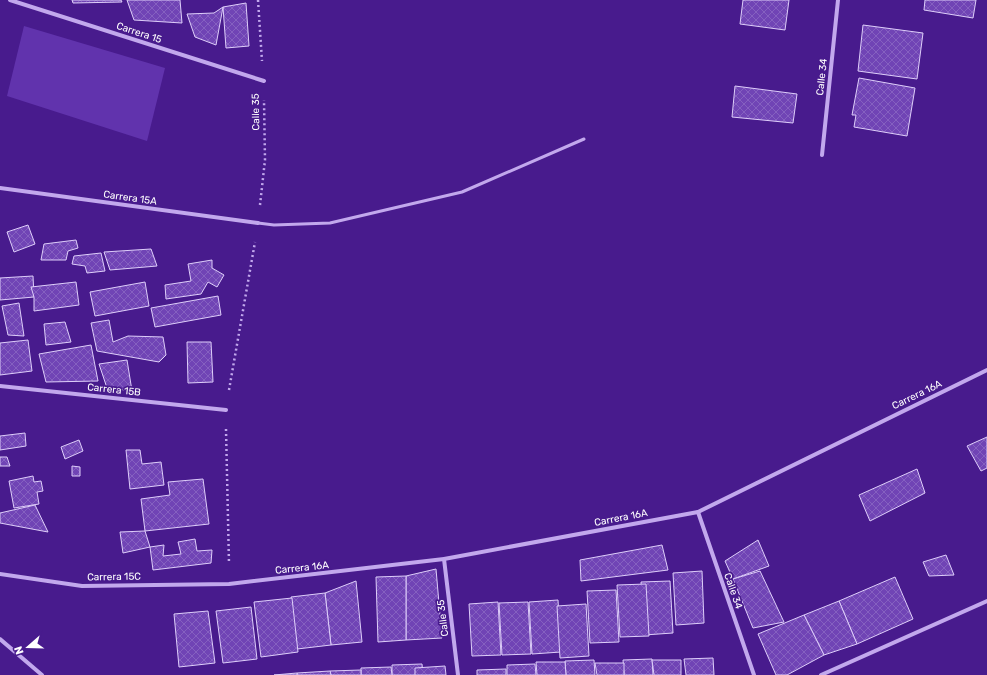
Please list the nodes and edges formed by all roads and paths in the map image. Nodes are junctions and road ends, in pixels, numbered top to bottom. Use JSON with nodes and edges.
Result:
{"nodes":[{"id":1,"x":10,"y":0,"type":"edge"},
{"id":2,"x":258,"y":0,"type":"edge"},
{"id":3,"x":838,"y":0,"type":"edge"},
{"id":4,"x":264,"y":80,"type":"junction"},
{"id":5,"x":584,"y":139,"type":"dead end"},
{"id":6,"x":822,"y":155,"type":"dead end"},
{"id":7,"x":0,"y":188,"type":"edge"},
{"id":8,"x":258,"y":223,"type":"junction"},
{"id":9,"x":987,"y":370,"type":"edge"},
{"id":10,"x":0,"y":386,"type":"edge"},
{"id":11,"x":226,"y":410,"type":"dead end"},
{"id":12,"x":698,"y":512,"type":"junction"},
{"id":13,"x":444,"y":560,"type":"junction"},
{"id":14,"x":0,"y":574,"type":"edge"},
{"id":15,"x":229,"y":584,"type":"joint"},
{"id":16,"x":987,"y":601,"type":"edge"},
{"id":17,"x":0,"y":639,"type":"edge"},
{"id":18,"x":42,"y":675,"type":"edge"},
{"id":19,"x":458,"y":675,"type":"edge"},
{"id":20,"x":754,"y":675,"type":"edge"},
{"id":21,"x":821,"y":675,"type":"edge"}],
"edges":[{"from":1,"to":4,"type":"street","name":"Carrera 15"},
{"from":2,"to":4,"type":"path","name":"Calle 35"},
{"from":3,"to":6,"type":"street","name":"Calle 34"},
{"from":4,"to":8,"type":"path","name":"Calle 35"},
{"from":5,"to":8,"type":"lane"},
{"from":7,"to":8,"type":"street","name":"Carrera 15A"},
{"from":9,"to":12,"type":"street","name":"Carrera 16A"},
{"from":10,"to":11,"type":"street","name":"Carrera 15B"},
{"from":12,"to":13,"type":"street","name":"Carrera 16A"},
{"from":12,"to":20,"type":"street","name":"Calle 34"},
{"from":13,"to":15,"type":"street","name":"Carrera 16A"},
{"from":13,"to":19,"type":"street","name":"Calle 35"},
{"from":14,"to":15,"type":"street","name":"Carrera 15C"},
{"from":16,"to":21,"type":"street"},
{"from":17,"to":18,"type":"street"}]}
